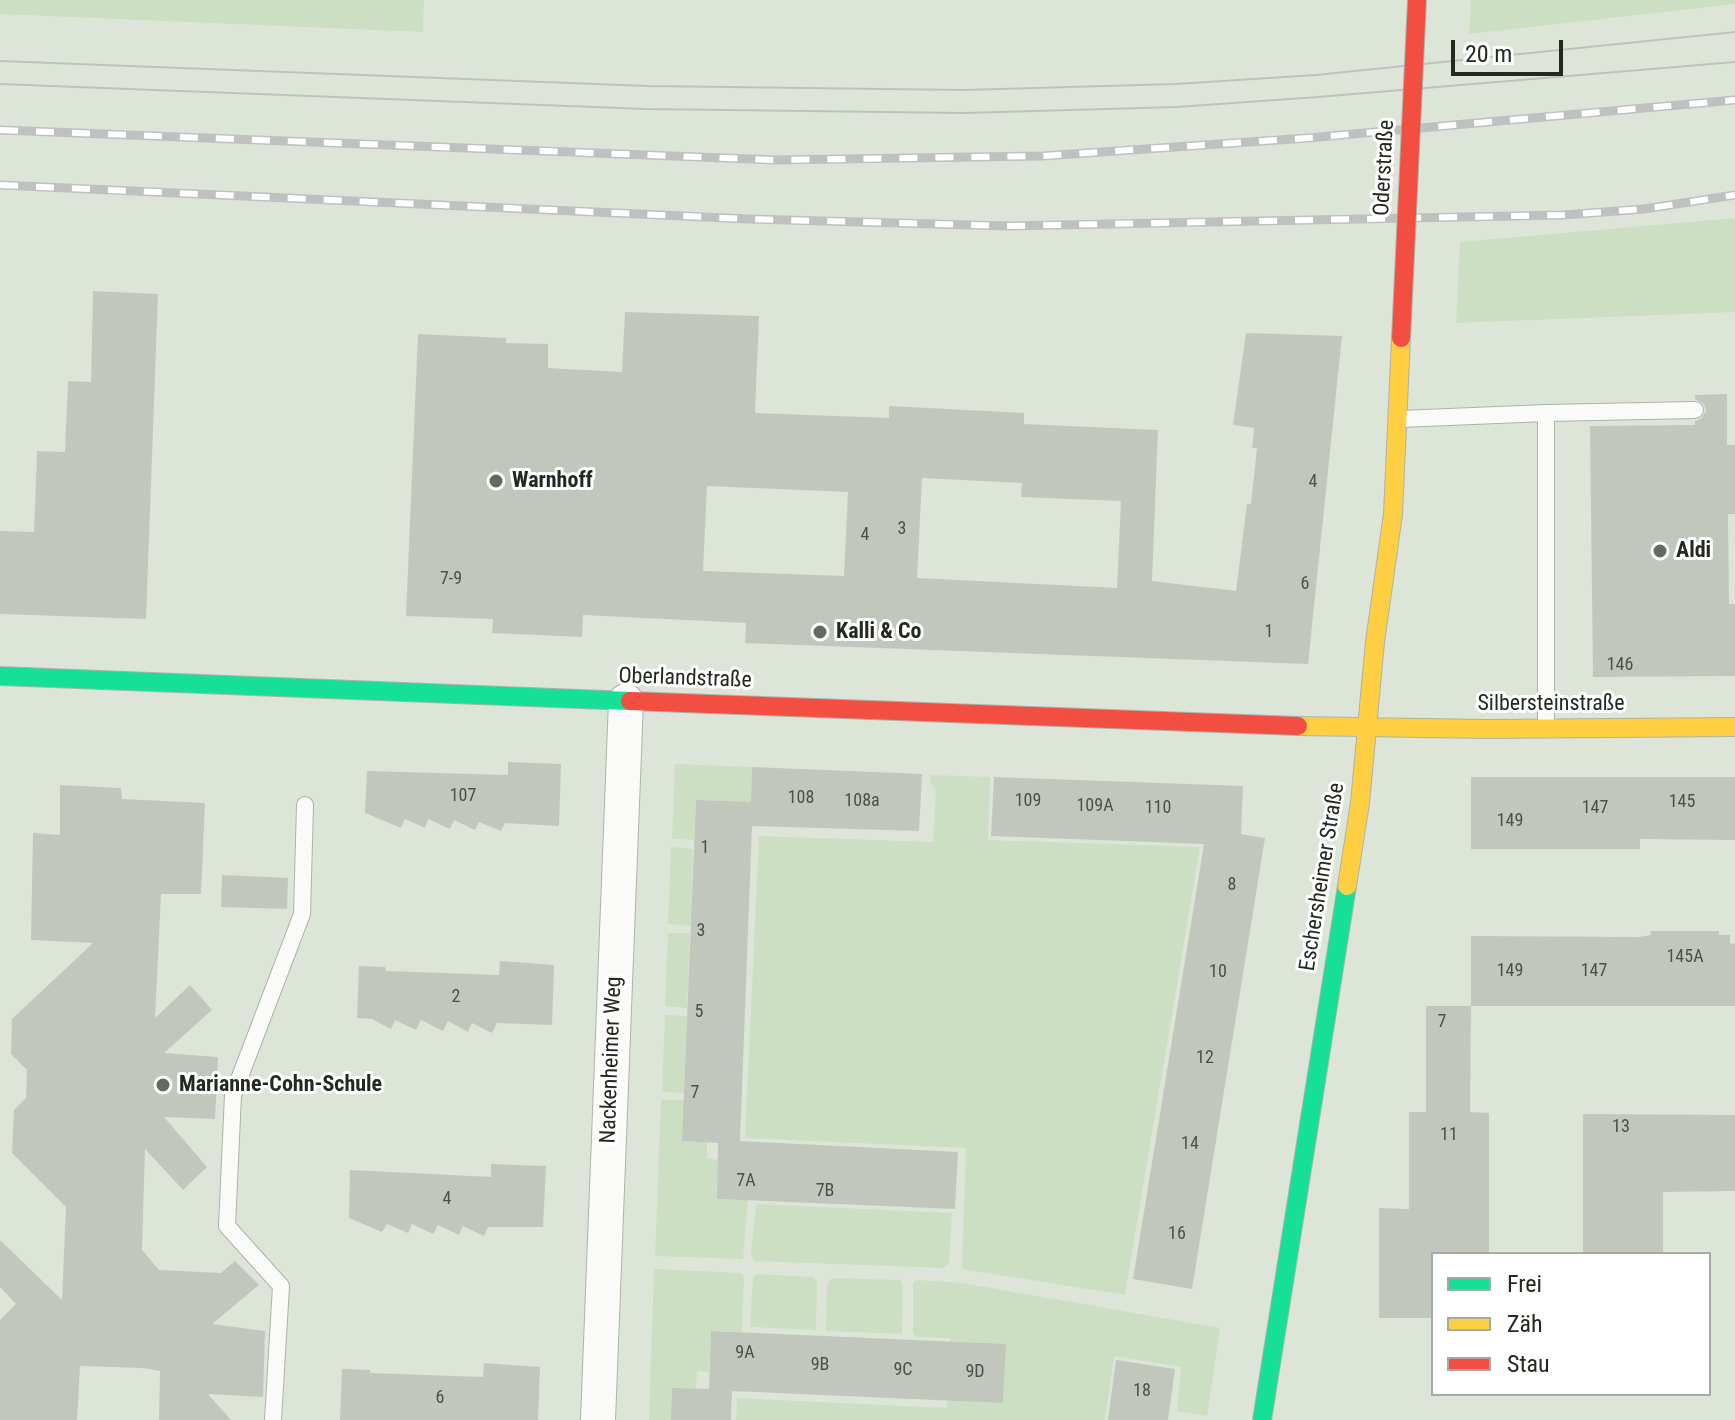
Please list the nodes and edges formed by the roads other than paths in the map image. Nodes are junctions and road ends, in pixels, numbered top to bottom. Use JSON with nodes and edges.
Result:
{"nodes":[{"id":1,"x":1417,"y":0,"type":"edge"},
{"id":2,"x":1401,"y":338,"type":"joint"},
{"id":3,"x":1695,"y":410,"type":"dead end"},
{"id":4,"x":1546,"y":413,"type":"junction"},
{"id":5,"x":1398,"y":419,"type":"junction"},
{"id":6,"x":0,"y":676,"type":"edge"},
{"id":7,"x":626,"y":701,"type":"junction"},
{"id":8,"x":1367,"y":727,"type":"junction"},
{"id":9,"x":1735,"y":727,"type":"edge"},
{"id":10,"x":1546,"y":728,"type":"junction"},
{"id":11,"x":305,"y":805,"type":"dead end"},
{"id":12,"x":273,"y":1420,"type":"edge"},
{"id":13,"x":598,"y":1420,"type":"edge"},
{"id":14,"x":1262,"y":1420,"type":"edge"}],
"edges":[{"from":1,"to":2,"type":"street","name":"Oderstraße","bridge":true},
{"from":2,"to":5,"type":"street","name":"Eschersheimer Straße"},
{"from":3,"to":4,"type":"lane"},
{"from":4,"to":5,"type":"lane"},
{"from":4,"to":10,"type":"lane"},
{"from":5,"to":8,"type":"street","name":"Eschersheimer Straße"},
{"from":6,"to":7,"type":"street","name":"Oberlandstraße"},
{"from":7,"to":8,"type":"street","name":"Oberlandstraße"},
{"from":7,"to":13,"type":"street","name":"Nackenheimer Weg"},
{"from":8,"to":10,"type":"street","name":"Silbersteinstraße"},
{"from":8,"to":14,"type":"street","name":"Eschersheimer Straße"},
{"from":9,"to":10,"type":"street","name":"Silbersteinstraße"},
{"from":11,"to":12,"type":"lane"}]}
